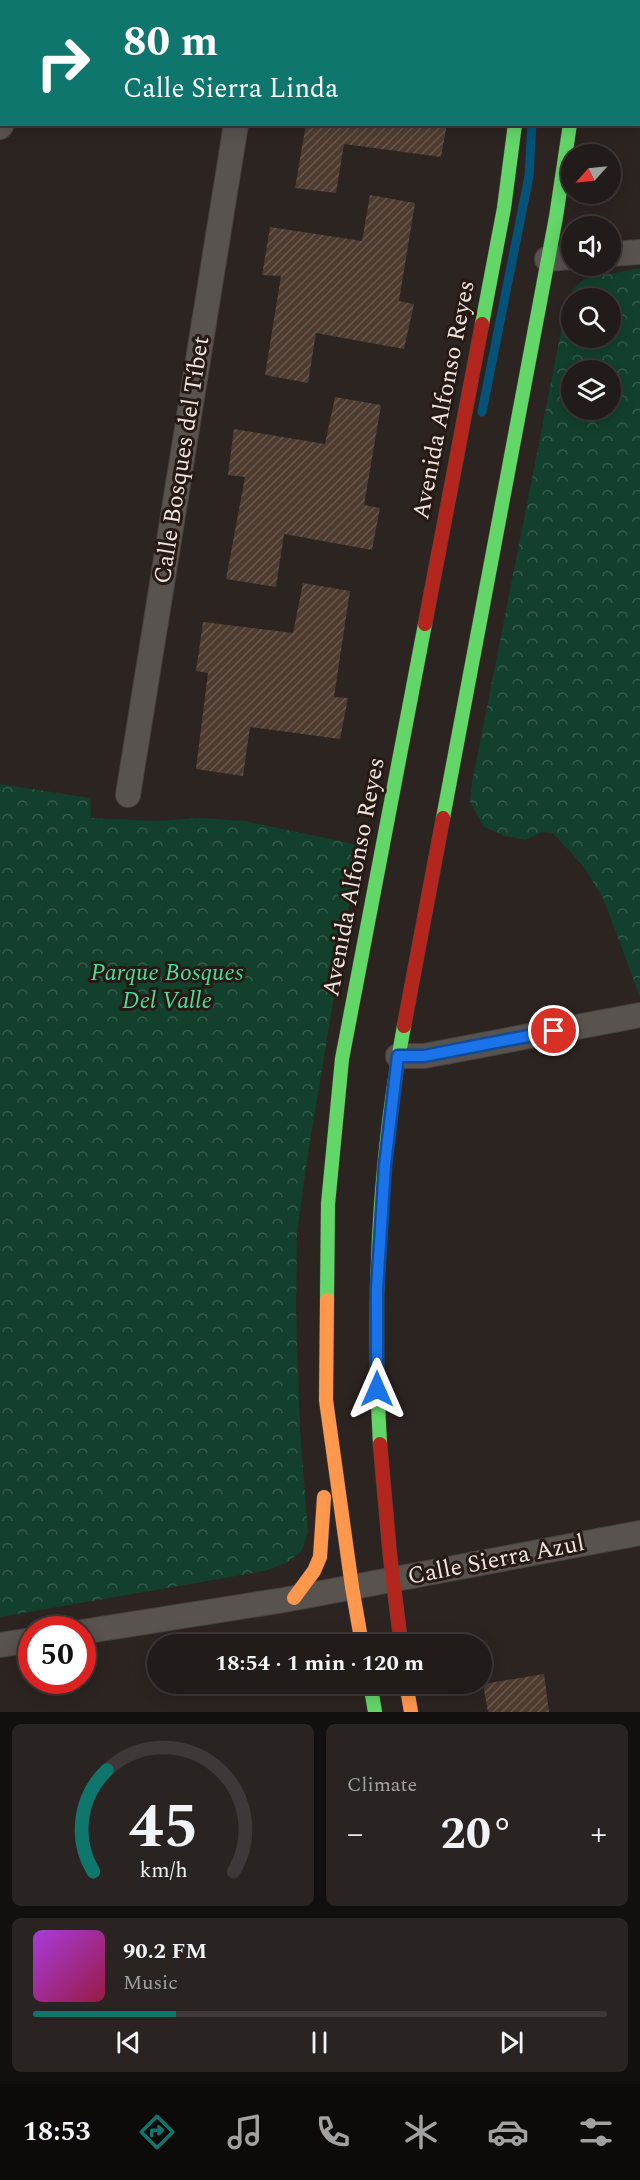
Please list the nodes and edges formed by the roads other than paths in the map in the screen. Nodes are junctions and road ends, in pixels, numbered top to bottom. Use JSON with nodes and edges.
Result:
{"nodes":[{"id":1,"x":236,"y":126,"type":"edge"},
{"id":2,"x":514,"y":126,"type":"edge"},
{"id":3,"x":570,"y":126,"type":"edge"},
{"id":4,"x":640,"y":252,"type":"edge"},
{"id":5,"x":621,"y":253,"type":"edge"},
{"id":6,"x":561,"y":258,"type":"edge"},
{"id":7,"x":547,"y":259,"type":"junction"},
{"id":8,"x":128,"y":795,"type":"dead end"},
{"id":9,"x":640,"y":1015,"type":"edge"},
{"id":10,"x":398,"y":1056,"type":"junction"},
{"id":11,"x":326,"y":1400,"type":"junction"},
{"id":12,"x":640,"y":1533,"type":"edge"},
{"id":13,"x":391,"y":1580,"type":"junction"},
{"id":14,"x":352,"y":1587,"type":"junction"},
{"id":15,"x":294,"y":1598,"type":"junction"},
{"id":16,"x":96,"y":1630,"type":"edge"},
{"id":17,"x":360,"y":1634,"type":"edge"},
{"id":18,"x":399,"y":1634,"type":"edge"},
{"id":19,"x":18,"y":1642,"type":"edge"},
{"id":20,"x":0,"y":1645,"type":"edge"},
{"id":21,"x":372,"y":1694,"type":"edge"},
{"id":22,"x":408,"y":1694,"type":"edge"},
{"id":23,"x":375,"y":1712,"type":"edge"},
{"id":24,"x":411,"y":1712,"type":"edge"}],
"edges":[{"from":1,"to":8,"type":"street","name":"Calle Bosques del Tíbet"},
{"from":2,"to":11,"type":"main road","name":"Avenida Alfonso Reyes"},
{"from":3,"to":7,"type":"main road"},
{"from":4,"to":5,"type":"street"},
{"from":6,"to":7,"type":"street"},
{"from":7,"to":10,"type":"main road"},
{"from":9,"to":10,"type":"street"},
{"from":10,"to":13,"type":"main road"},
{"from":11,"to":14,"type":"main road","name":"Avenida Alfonso Reyes"},
{"from":11,"to":15,"type":"main road"},
{"from":12,"to":13,"type":"street","name":"Calle Sierra Azul"},
{"from":13,"to":14,"type":"street","name":"Calle Sierra Azul"},
{"from":13,"to":18,"type":"main road"},
{"from":14,"to":15,"type":"street","name":"Calle Sierra Azul"},
{"from":14,"to":17,"type":"main road","name":"Avenida Alfonso Reyes"},
{"from":15,"to":16,"type":"street","name":"Calle Sierra Azul"},
{"from":19,"to":20,"type":"street"},
{"from":21,"to":23,"type":"main road"},
{"from":22,"to":24,"type":"main road"}]}
